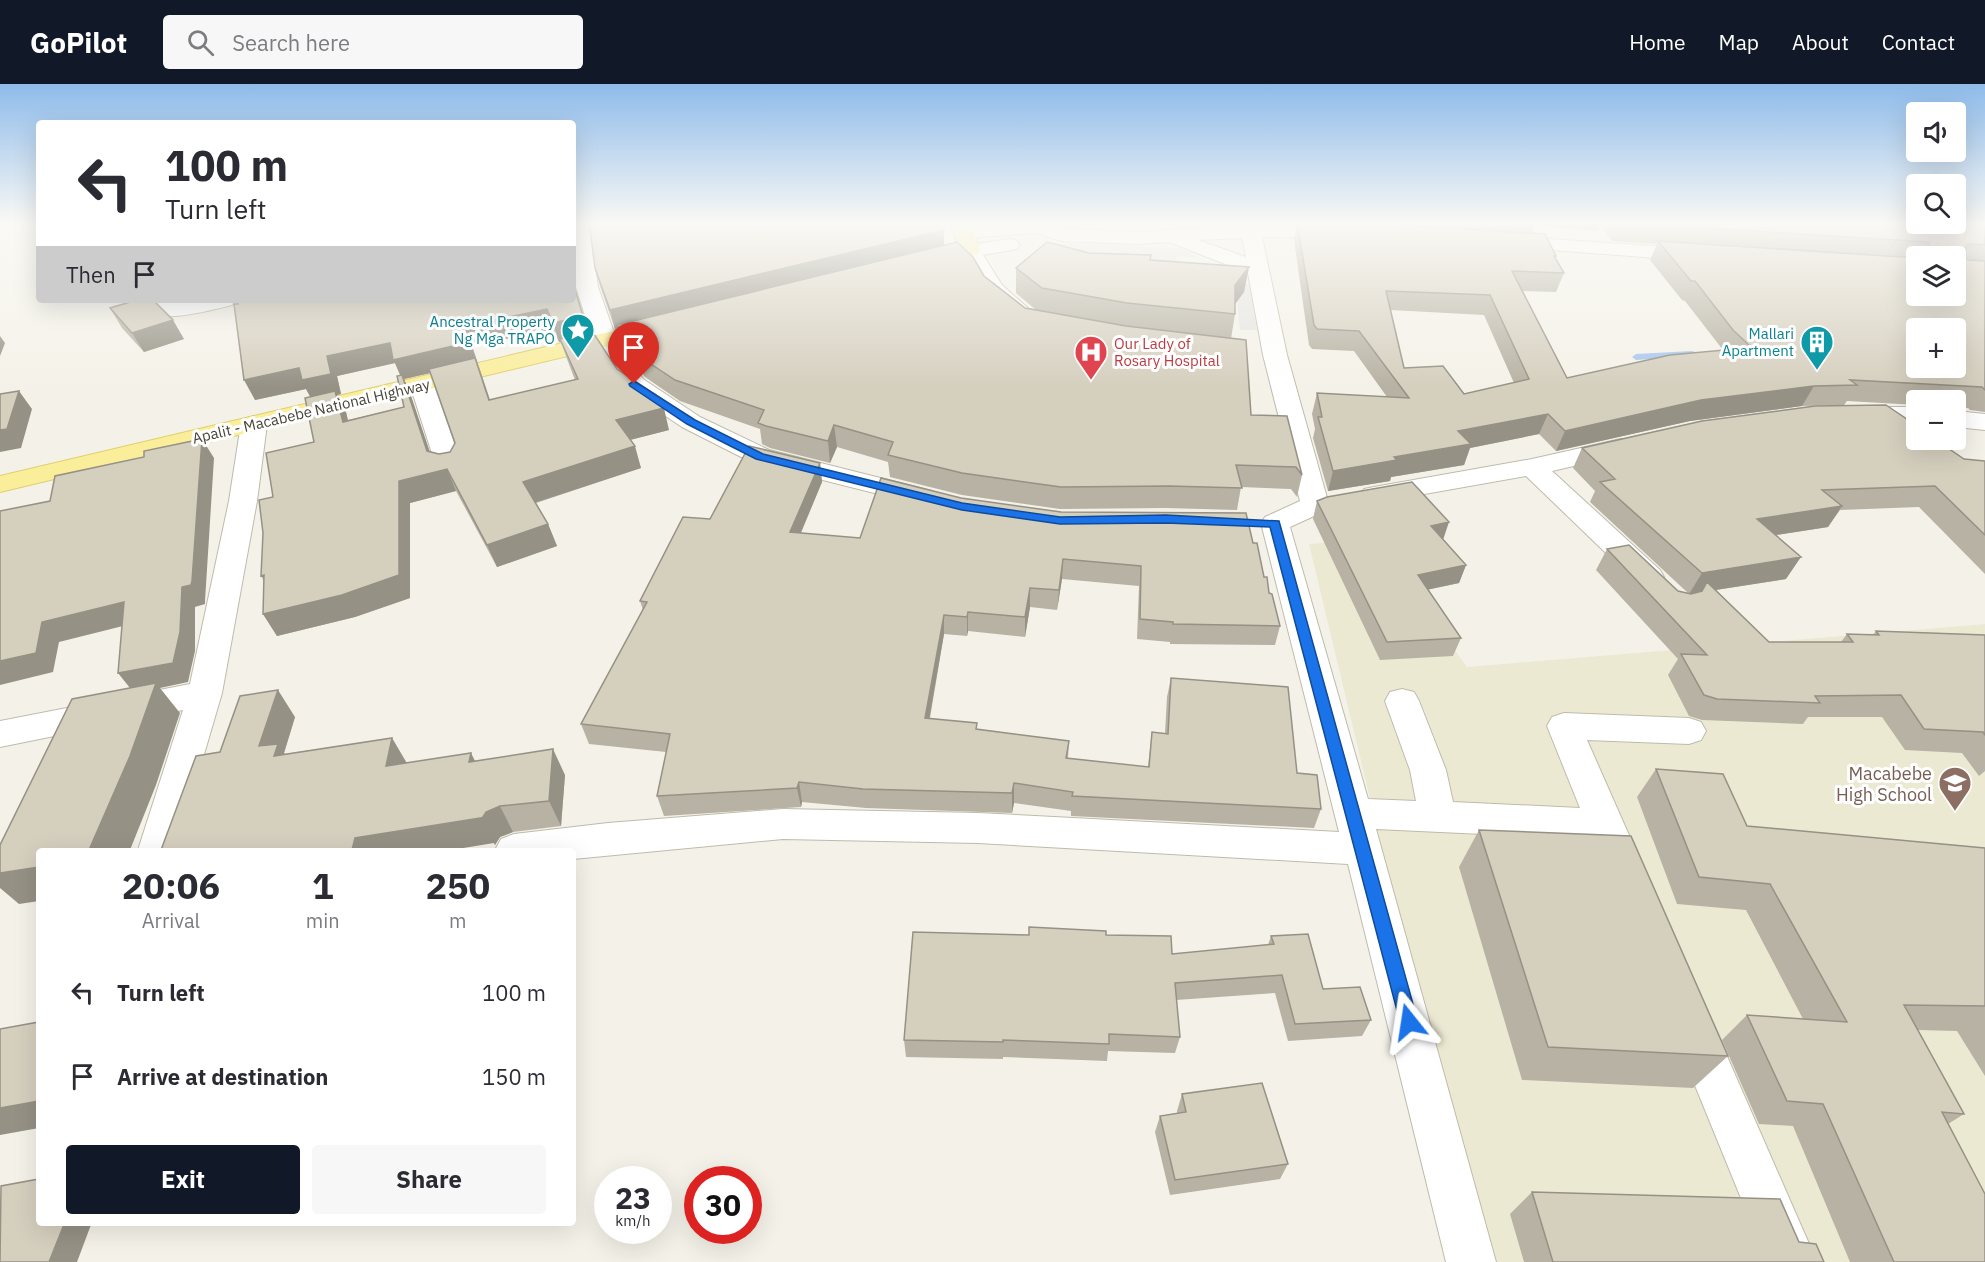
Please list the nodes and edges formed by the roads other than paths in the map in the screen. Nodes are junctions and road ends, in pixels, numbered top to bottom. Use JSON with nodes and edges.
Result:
{"nodes":[{"id":1,"x":582,"y":277,"type":"edge"},
{"id":2,"x":988,"y":277,"type":"edge"},
{"id":3,"x":1258,"y":277,"type":"edge"},
{"id":4,"x":141,"y":303,"type":"edge"},
{"id":5,"x":208,"y":303,"type":"edge"},
{"id":6,"x":688,"y":320,"type":"edge"},
{"id":7,"x":1033,"y":321,"type":"edge"},
{"id":8,"x":605,"y":341,"type":"junction"},
{"id":9,"x":422,"y":385,"type":"junction"},
{"id":10,"x":1906,"y":415,"type":"edge"},
{"id":11,"x":1837,"y":416,"type":"edge"},
{"id":12,"x":1966,"y":420,"type":"edge"},
{"id":13,"x":1985,"y":422,"type":"edge"},
{"id":14,"x":254,"y":424,"type":"junction"},
{"id":15,"x":1645,"y":442,"type":"edge"},
{"id":16,"x":449,"y":466,"type":"edge"},
{"id":17,"x":1532,"y":467,"type":"junction"},
{"id":18,"x":0,"y":484,"type":"edge"},
{"id":19,"x":1334,"y":502,"type":"junction"},
{"id":20,"x":951,"y":504,"type":"edge"},
{"id":21,"x":1668,"y":595,"type":"edge"},
{"id":22,"x":205,"y":693,"type":"junction"},
{"id":23,"x":1402,"y":700,"type":"dead end"},
{"id":24,"x":1689,"y":731,"type":"dead end"},
{"id":25,"x":0,"y":734,"type":"edge"},
{"id":26,"x":1353,"y":813,"type":"junction"},
{"id":27,"x":1438,"y":816,"type":"junction"},
{"id":28,"x":1606,"y":824,"type":"junction"},
{"id":29,"x":158,"y":848,"type":"edge"},
{"id":30,"x":531,"y":848,"type":"edge"},
{"id":31,"x":1361,"y":849,"type":"junction"},
{"id":32,"x":1643,"y":910,"type":"edge"},
{"id":33,"x":1680,"y":996,"type":"edge"},
{"id":34,"x":1471,"y":1262,"type":"edge"},
{"id":35,"x":1792,"y":1262,"type":"edge"}],
"edges":[{"from":1,"to":8,"type":"street"},
{"from":2,"to":7,"type":"street"},
{"from":3,"to":19,"type":"street"},
{"from":4,"to":5,"type":"street"},
{"from":6,"to":8,"type":"main road","name":"Apalit - Macabebe National Highway"},
{"from":8,"to":9,"type":"main road","name":"Apalit - Macabebe National Highway"},
{"from":8,"to":20,"type":"street"},
{"from":9,"to":14,"type":"main road","name":"Apalit - Macabebe National Highway"},
{"from":9,"to":16,"type":"street"},
{"from":10,"to":11,"type":"street"},
{"from":12,"to":13,"type":"street"},
{"from":14,"to":18,"type":"main road","name":"Apalit - Macabebe National Highway"},
{"from":14,"to":22,"type":"street"},
{"from":15,"to":17,"type":"street"},
{"from":17,"to":19,"type":"street"},
{"from":17,"to":21,"type":"street"},
{"from":19,"to":26,"type":"street"},
{"from":22,"to":25,"type":"street"},
{"from":22,"to":29,"type":"street"},
{"from":23,"to":27,"type":"street"},
{"from":24,"to":28,"type":"street"},
{"from":26,"to":27,"type":"street"},
{"from":26,"to":31,"type":"street"},
{"from":27,"to":28,"type":"street"},
{"from":28,"to":32,"type":"street"},
{"from":30,"to":31,"type":"street"},
{"from":31,"to":34,"type":"street"},
{"from":33,"to":35,"type":"street"}]}
